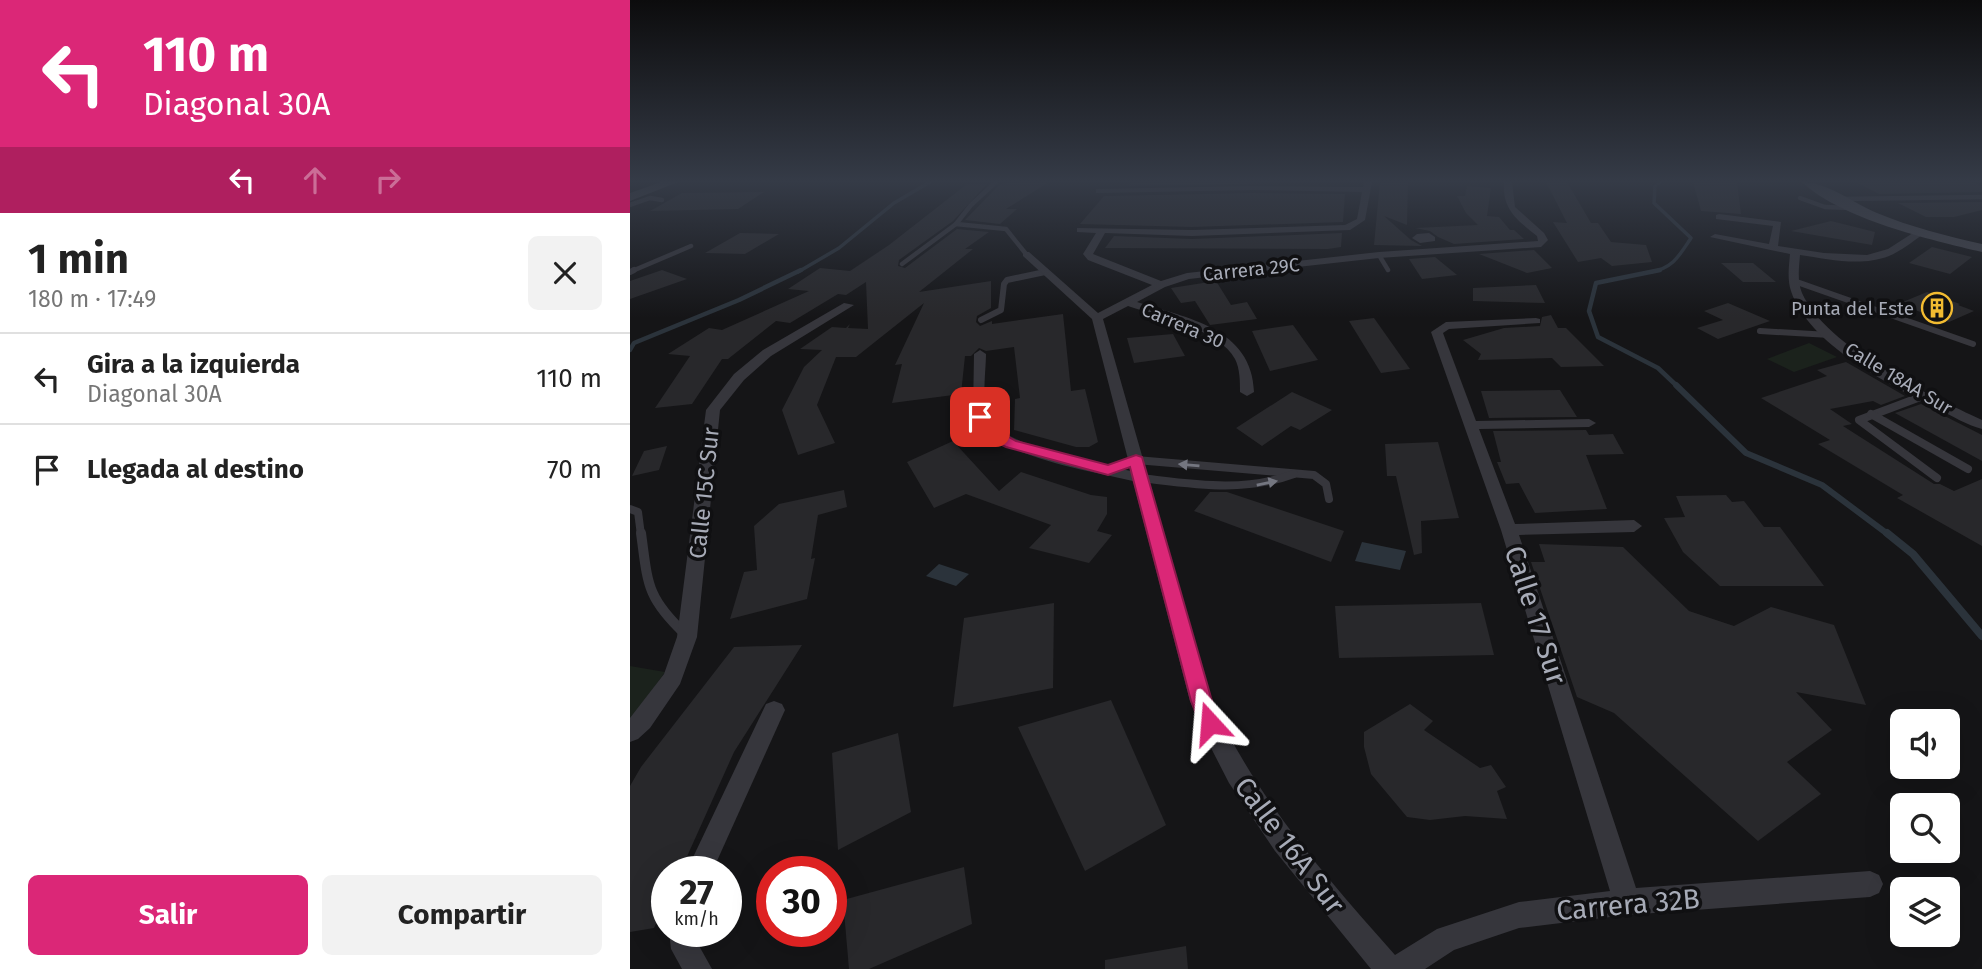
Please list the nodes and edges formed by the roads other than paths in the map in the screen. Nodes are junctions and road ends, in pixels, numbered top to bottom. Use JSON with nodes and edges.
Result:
{"nodes":[{"id":1,"x":952,"y":227,"type":"edge"},
{"id":2,"x":988,"y":227,"type":"edge"},
{"id":3,"x":1348,"y":227,"type":"edge"},
{"id":4,"x":1532,"y":227,"type":"edge"},
{"id":5,"x":1777,"y":227,"type":"edge"},
{"id":6,"x":1904,"y":227,"type":"edge"},
{"id":7,"x":1080,"y":230,"type":"dead end"},
{"id":8,"x":1102,"y":230,"type":"junction"},
{"id":9,"x":1919,"y":233,"type":"junction"},
{"id":10,"x":1715,"y":237,"type":"dead end"},
{"id":11,"x":691,"y":246,"type":"dead end"},
{"id":12,"x":1773,"y":246,"type":"junction"},
{"id":13,"x":1982,"y":248,"type":"edge"},
{"id":14,"x":1795,"y":250,"type":"junction"},
{"id":15,"x":1026,"y":254,"type":"joint"},
{"id":16,"x":1378,"y":255,"type":"junction"},
{"id":17,"x":902,"y":264,"type":"dead end"},
{"id":18,"x":1388,"y":270,"type":"dead end"},
{"id":19,"x":630,"y":272,"type":"edge"},
{"id":20,"x":1045,"y":272,"type":"junction"},
{"id":21,"x":1794,"y":281,"type":"junction"},
{"id":22,"x":1161,"y":285,"type":"junction"},
{"id":23,"x":1126,"y":302,"type":"junction"},
{"id":24,"x":848,"y":305,"type":"dead end"},
{"id":25,"x":1097,"y":318,"type":"junction"},
{"id":26,"x":981,"y":320,"type":"dead end"},
{"id":27,"x":1536,"y":321,"type":"dead end"},
{"id":28,"x":1760,"y":331,"type":"dead end"},
{"id":29,"x":1830,"y":335,"type":"junction"},
{"id":30,"x":1973,"y":344,"type":"dead end"},
{"id":31,"x":980,"y":354,"type":"dead end"},
{"id":32,"x":1247,"y":392,"type":"dead end"},
{"id":33,"x":1923,"y":396,"type":"junction"},
{"id":34,"x":1871,"y":414,"type":"junction"},
{"id":35,"x":1589,"y":423,"type":"dead end"},
{"id":36,"x":1471,"y":425,"type":"junction"},
{"id":37,"x":1982,"y":425,"type":"edge"},
{"id":38,"x":1138,"y":469,"type":"junction"},
{"id":39,"x":1968,"y":469,"type":"dead end"},
{"id":40,"x":1297,"y":472,"type":"junction"},
{"id":41,"x":1937,"y":478,"type":"dead end"},
{"id":42,"x":1329,"y":499,"type":"dead end"},
{"id":43,"x":630,"y":509,"type":"edge"},
{"id":44,"x":1634,"y":526,"type":"dead end"},
{"id":45,"x":1509,"y":530,"type":"junction"},
{"id":46,"x":687,"y":637,"type":"junction"},
{"id":47,"x":774,"y":710,"type":"dead end"},
{"id":48,"x":630,"y":732,"type":"edge"},
{"id":49,"x":706,"y":856,"type":"edge"},
{"id":50,"x":1870,"y":884,"type":"dead end"},
{"id":51,"x":1627,"y":902,"type":"junction"},
{"id":52,"x":685,"y":947,"type":"edge"},
{"id":53,"x":698,"y":969,"type":"edge"},
{"id":54,"x":1389,"y":969,"type":"edge"},
{"id":55,"x":1399,"y":969,"type":"edge"}],
"edges":[{"from":1,"to":17,"type":"lane"},
{"from":2,"to":15,"type":"lane"},
{"from":3,"to":8,"type":"street"},
{"from":4,"to":16,"type":"street","name":"Carrera 29C"},
{"from":5,"to":12,"type":"street"},
{"from":6,"to":9,"type":"main road"},
{"from":7,"to":8,"type":"street"},
{"from":8,"to":22,"type":"street"},
{"from":9,"to":13,"type":"main road"},
{"from":9,"to":14,"type":"street"},
{"from":10,"to":12,"type":"street"},
{"from":11,"to":19,"type":"lane"},
{"from":12,"to":14,"type":"street"},
{"from":14,"to":21,"type":"street","name":"Calle 18AA Sur"},
{"from":15,"to":20,"type":"street"},
{"from":16,"to":18,"type":"lane"},
{"from":16,"to":22,"type":"street","name":"Carrera 29C"},
{"from":20,"to":25,"type":"street"},
{"from":20,"to":26,"type":"lane"},
{"from":21,"to":29,"type":"street","name":"Calle 18AA Sur"},
{"from":21,"to":30,"type":"lane"},
{"from":22,"to":23,"type":"street","name":"Carrera 29C"},
{"from":23,"to":25,"type":"street","name":"Carrera 29C"},
{"from":23,"to":32,"type":"street","name":"Carrera 30"},
{"from":24,"to":46,"type":"street","name":"Calle 15C Sur"},
{"from":25,"to":38,"type":"street","name":"Calle 16A Sur"},
{"from":27,"to":36,"type":"street","name":"Calle 17 Sur"},
{"from":28,"to":29,"type":"lane"},
{"from":29,"to":33,"type":"street","name":"Calle 18AA Sur"},
{"from":31,"to":38,"type":"street"},
{"from":33,"to":34,"type":"lane"},
{"from":33,"to":37,"type":"street","name":"Calle 18AA Sur"},
{"from":34,"to":39,"type":"lane"},
{"from":34,"to":41,"type":"lane"},
{"from":35,"to":36,"type":"street"},
{"from":36,"to":45,"type":"street","name":"Calle 17 Sur"},
{"from":40,"to":38,"type":"lane","one_way":true},
{"from":38,"to":40,"type":"lane","one_way":true},
{"from":38,"to":54,"type":"street","name":"Calle 16A Sur"},
{"from":40,"to":42,"type":"lane"},
{"from":43,"to":46,"type":"lane"},
{"from":44,"to":45,"type":"street"},
{"from":45,"to":51,"type":"street","name":"Calle 17 Sur"},
{"from":46,"to":48,"type":"street","name":"Calle 15C Sur"},
{"from":47,"to":49,"type":"street"},
{"from":50,"to":51,"type":"street","name":"Carrera 32B"},
{"from":51,"to":55,"type":"street","name":"Carrera 32B"},
{"from":52,"to":53,"type":"street"}]}
